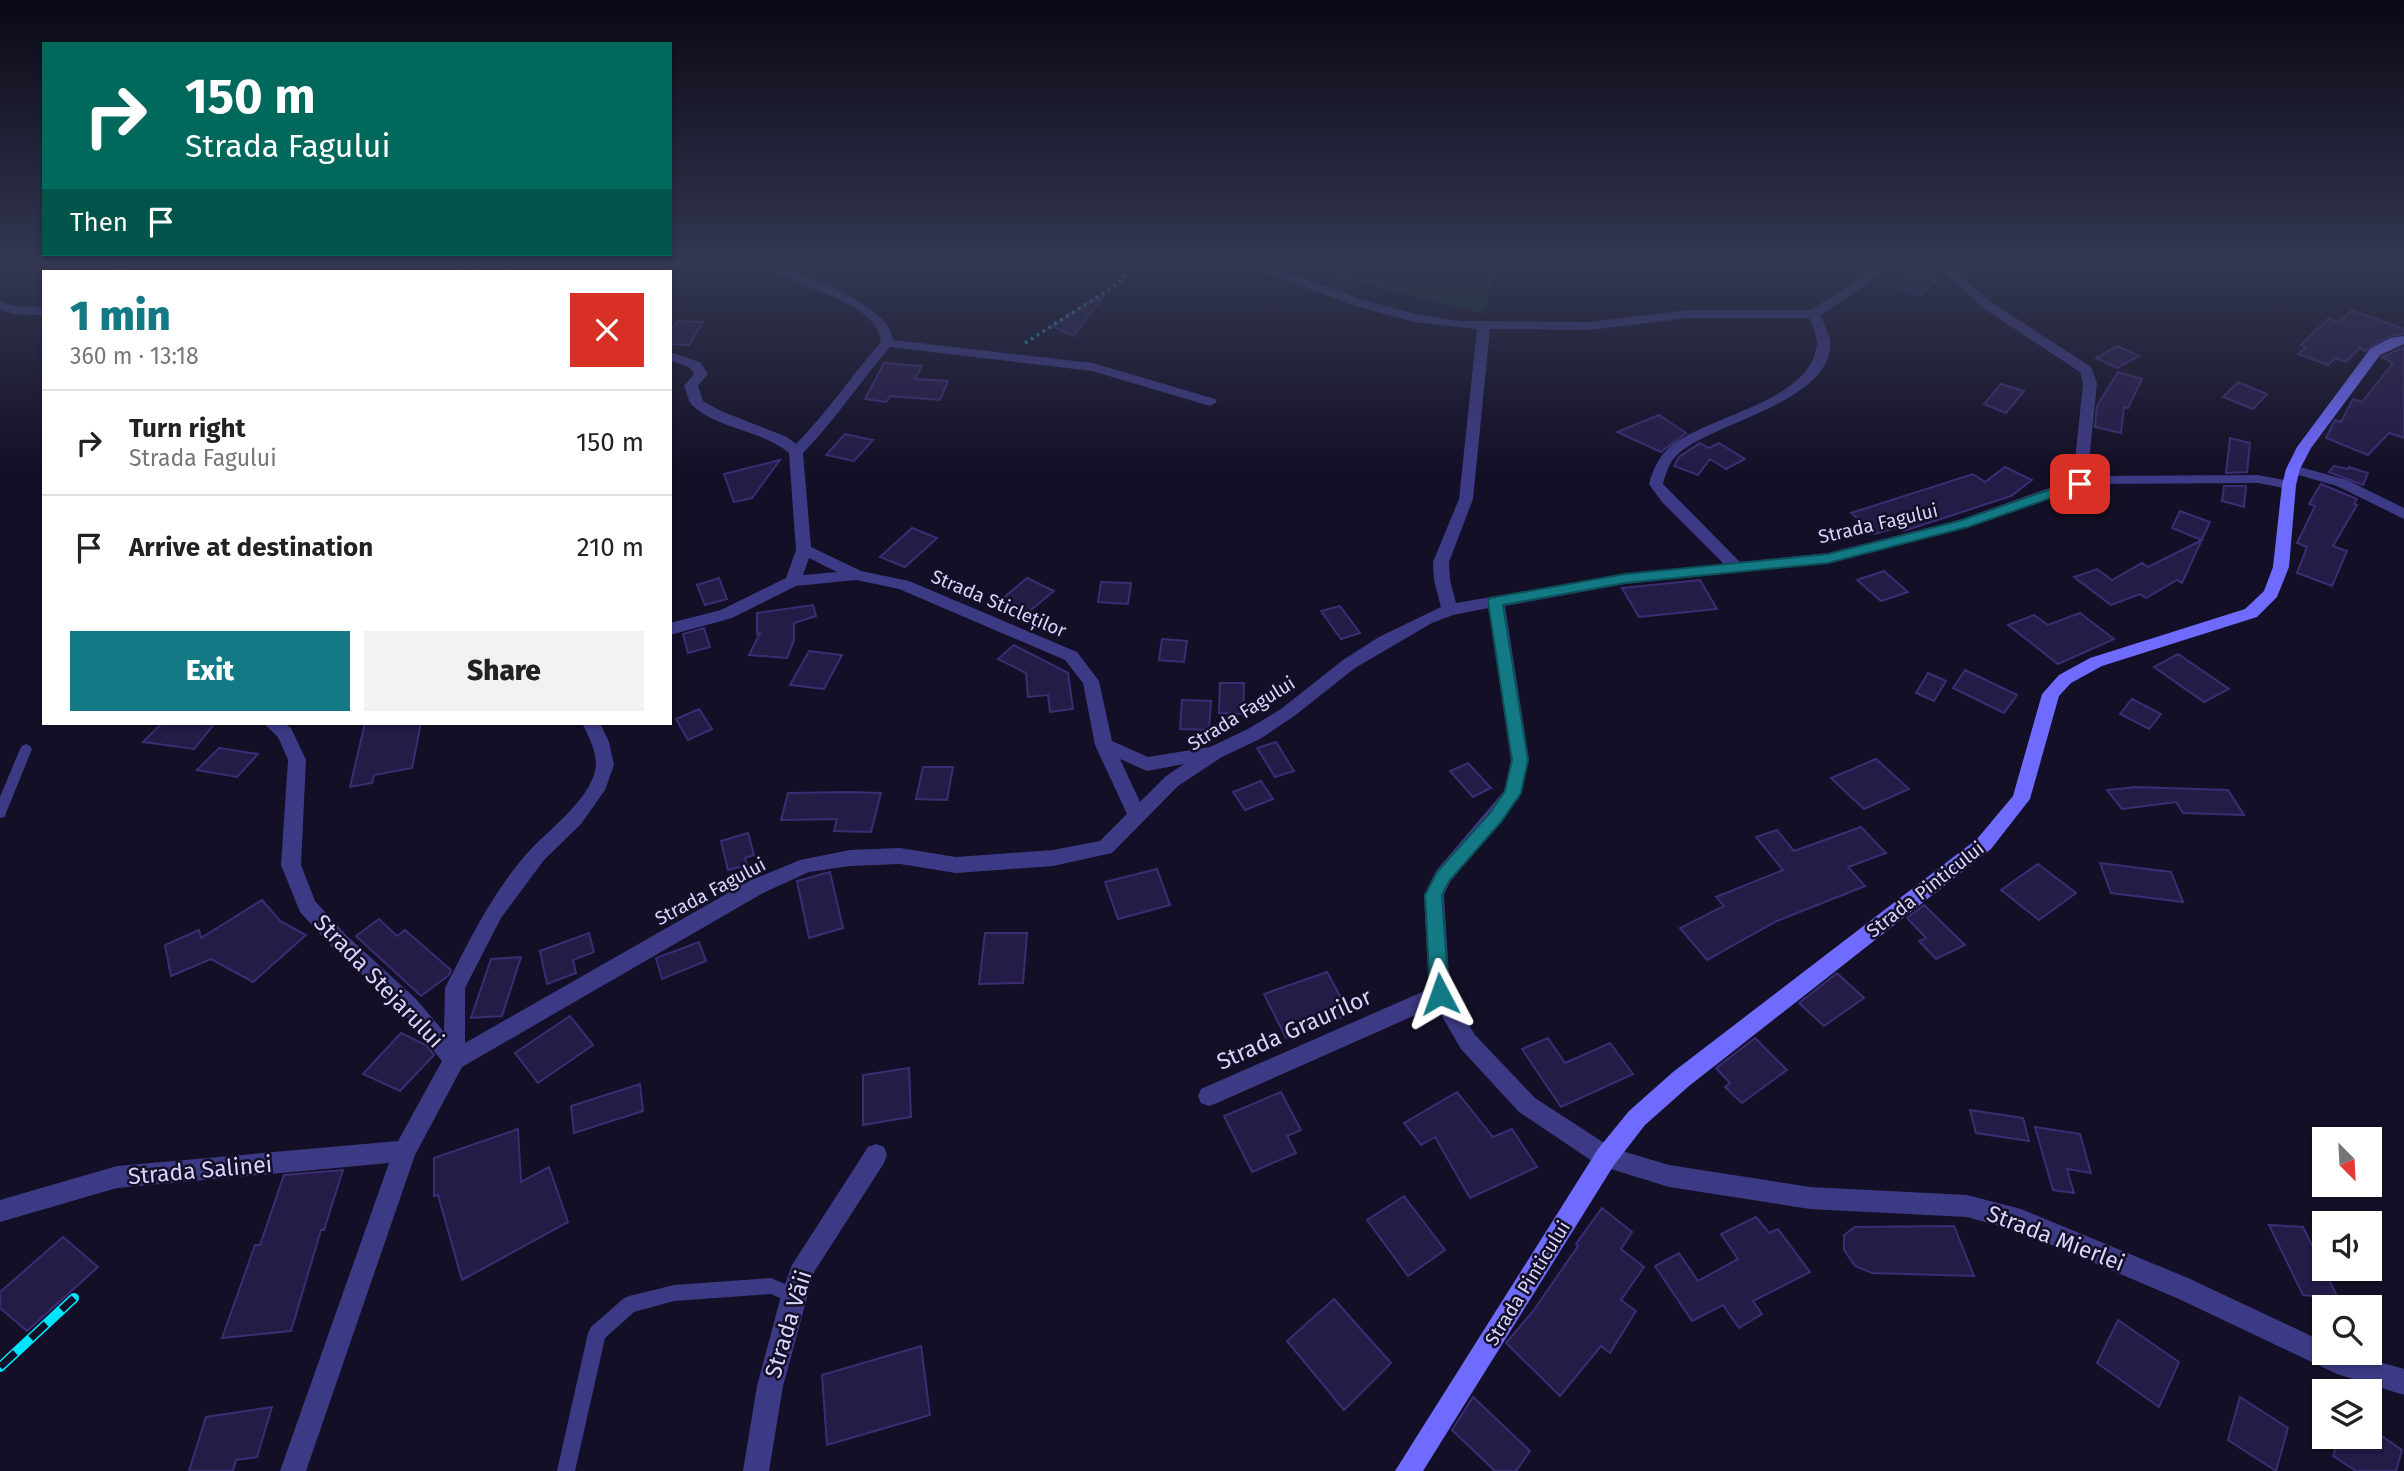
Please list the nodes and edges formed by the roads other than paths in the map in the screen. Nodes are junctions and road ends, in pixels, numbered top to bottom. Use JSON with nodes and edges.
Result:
{"nodes":[{"id":1,"x":886,"y":334,"type":"edge"},
{"id":2,"x":1483,"y":334,"type":"edge"},
{"id":3,"x":1824,"y":334,"type":"edge"},
{"id":4,"x":2031,"y":334,"type":"edge"},
{"id":5,"x":2404,"y":340,"type":"edge"},
{"id":6,"x":887,"y":343,"type":"junction"},
{"id":7,"x":672,"y":357,"type":"edge"},
{"id":8,"x":1210,"y":401,"type":"dead end"},
{"id":9,"x":796,"y":452,"type":"junction"},
{"id":10,"x":2291,"y":477,"type":"junction"},
{"id":11,"x":2095,"y":481,"type":"junction"},
{"id":12,"x":2404,"y":514,"type":"edge"},
{"id":13,"x":804,"y":550,"type":"junction"},
{"id":14,"x":1735,"y":566,"type":"junction"},
{"id":15,"x":857,"y":575,"type":"junction"},
{"id":16,"x":793,"y":581,"type":"junction"},
{"id":17,"x":1496,"y":601,"type":"junction"},
{"id":18,"x":1450,"y":610,"type":"junction"},
{"id":19,"x":672,"y":628,"type":"edge"},
{"id":20,"x":275,"y":725,"type":"edge"},
{"id":21,"x":592,"y":725,"type":"edge"},
{"id":22,"x":1104,"y":746,"type":"junction"},
{"id":23,"x":26,"y":749,"type":"dead end"},
{"id":24,"x":1216,"y":752,"type":"junction"},
{"id":25,"x":0,"y":813,"type":"edge"},
{"id":26,"x":1136,"y":814,"type":"junction"},
{"id":27,"x":1440,"y":994,"type":"junction"},
{"id":28,"x":454,"y":1060,"type":"junction"},
{"id":29,"x":1209,"y":1096,"type":"dead end"},
{"id":30,"x":405,"y":1152,"type":"junction"},
{"id":31,"x":876,"y":1155,"type":"dead end"},
{"id":32,"x":1606,"y":1157,"type":"junction"},
{"id":33,"x":0,"y":1211,"type":"edge"},
{"id":34,"x":793,"y":1296,"type":"junction"},
{"id":35,"x":2404,"y":1382,"type":"edge"},
{"id":36,"x":293,"y":1471,"type":"edge"},
{"id":37,"x":566,"y":1471,"type":"edge"},
{"id":38,"x":756,"y":1471,"type":"edge"},
{"id":39,"x":1408,"y":1471,"type":"edge"}],
"edges":[{"from":1,"to":6,"type":"street"},
{"from":2,"to":18,"type":"street"},
{"from":3,"to":14,"type":"street"},
{"from":4,"to":11,"type":"street"},
{"from":5,"to":10,"type":"main road","name":"Strada Pinticului"},
{"from":6,"to":8,"type":"street"},
{"from":6,"to":9,"type":"street"},
{"from":7,"to":9,"type":"street"},
{"from":9,"to":13,"type":"street"},
{"from":10,"to":11,"type":"street","name":"Strada Fagului"},
{"from":10,"to":12,"type":"street","name":"Strada Fagului"},
{"from":10,"to":32,"type":"main road","name":"Strada Pinticului"},
{"from":11,"to":14,"type":"street","name":"Strada Fagului"},
{"from":13,"to":15,"type":"street","name":"Strada Sticleților"},
{"from":13,"to":16,"type":"street"},
{"from":14,"to":17,"type":"street","name":"Strada Fagului"},
{"from":15,"to":16,"type":"street","name":"Strada Sticleților"},
{"from":15,"to":22,"type":"street","name":"Strada Sticleților"},
{"from":16,"to":19,"type":"street"},
{"from":17,"to":18,"type":"street","name":"Strada Fagului"},
{"from":17,"to":27,"type":"street"},
{"from":18,"to":24,"type":"street","name":"Strada Fagului"},
{"from":20,"to":28,"type":"street","name":"Strada Stejarului"},
{"from":21,"to":28,"type":"street"},
{"from":22,"to":24,"type":"street"},
{"from":22,"to":26,"type":"street","name":"Strada Sticleților"},
{"from":23,"to":25,"type":"lane"},
{"from":24,"to":26,"type":"street","name":"Strada Fagului"},
{"from":26,"to":28,"type":"street","name":"Strada Fagului"},
{"from":27,"to":29,"type":"street","name":"Strada Graurilor"},
{"from":27,"to":32,"type":"street"},
{"from":28,"to":30,"type":"street","name":"Strada Stejarului"},
{"from":30,"to":33,"type":"street","name":"Strada Salinei"},
{"from":30,"to":36,"type":"street","name":"Strada Stejarului"},
{"from":31,"to":34,"type":"street","name":"Strada Văii"},
{"from":32,"to":35,"type":"street","name":"Strada Mierlei"},
{"from":32,"to":39,"type":"main road","name":"Strada Pinticului"},
{"from":34,"to":37,"type":"lane"},
{"from":34,"to":38,"type":"street","name":"Strada Văii"}]}
